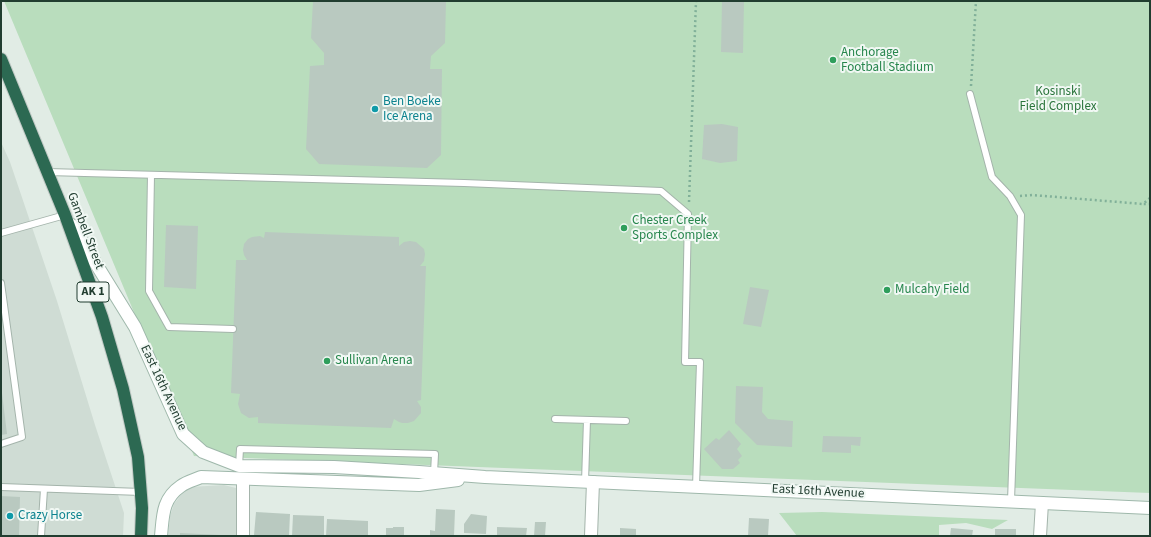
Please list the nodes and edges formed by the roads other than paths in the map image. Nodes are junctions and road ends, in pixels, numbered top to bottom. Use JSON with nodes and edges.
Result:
{"nodes":[{"id":1,"x":1,"y":59,"type":"edge"},
{"id":2,"x":970,"y":94,"type":"road end"},
{"id":3,"x":47,"y":172,"type":"junction"},
{"id":4,"x":151,"y":175,"type":"junction"},
{"id":5,"x":65,"y":215,"type":"junction"},
{"id":6,"x":1,"y":233,"type":"edge"},
{"id":7,"x":1,"y":283,"type":"edge"},
{"id":8,"x":233,"y":329,"type":"dead end"},
{"id":9,"x":555,"y":419,"type":"dead end"},
{"id":10,"x":587,"y":420,"type":"junction"},
{"id":11,"x":626,"y":421,"type":"dead end"},
{"id":12,"x":1,"y":444,"type":"edge"},
{"id":13,"x":239,"y":466,"type":"junction"},
{"id":14,"x":434,"y":473,"type":"junction"},
{"id":15,"x":485,"y":477,"type":"junction"},
{"id":16,"x":244,"y":479,"type":"junction"},
{"id":17,"x":589,"y":482,"type":"junction"},
{"id":18,"x":1,"y":487,"type":"edge"},
{"id":19,"x":696,"y":487,"type":"junction"},
{"id":20,"x":44,"y":489,"type":"junction"},
{"id":21,"x":141,"y":492,"type":"junction"},
{"id":22,"x":1011,"y":501,"type":"junction"},
{"id":23,"x":1042,"y":503,"type":"junction"},
{"id":24,"x":1150,"y":508,"type":"edge"},
{"id":25,"x":41,"y":536,"type":"edge"},
{"id":26,"x":141,"y":536,"type":"edge"},
{"id":27,"x":161,"y":536,"type":"edge"},
{"id":28,"x":243,"y":536,"type":"edge"},
{"id":29,"x":591,"y":536,"type":"edge"},
{"id":30,"x":1040,"y":536,"type":"edge"}],
"edges":[{"from":1,"to":3,"type":"highway","name":"Gambell Street","number":"AK 1"},
{"from":2,"to":22,"type":"lane"},
{"from":3,"to":4,"type":"lane"},
{"from":3,"to":5,"type":"highway","name":"Gambell Street","number":"AK 1"},
{"from":4,"to":8,"type":"lane"},
{"from":4,"to":19,"type":"lane"},
{"from":5,"to":6,"type":"lane"},
{"from":5,"to":13,"type":"street","name":"East 16th Avenue"},
{"from":5,"to":21,"type":"highway","name":"Gambell Street","number":"AK 1"},
{"from":7,"to":12,"type":"lane"},
{"from":9,"to":10,"type":"lane"},
{"from":10,"to":11,"type":"lane"},
{"from":10,"to":17,"type":"lane"},
{"from":13,"to":14,"type":"street","name":"East 16th Avenue"},
{"from":13,"to":14,"type":"lane"},
{"from":14,"to":15,"type":"street","name":"East 16th Avenue"},
{"from":15,"to":16,"type":"street","name":"East 16th Avenue"},
{"from":15,"to":17,"type":"street","name":"East 16th Avenue"},
{"from":16,"to":27,"type":"street","name":"East 16th Avenue"},
{"from":16,"to":28,"type":"street"},
{"from":17,"to":19,"type":"street","name":"East 16th Avenue"},
{"from":17,"to":29,"type":"street"},
{"from":18,"to":20,"type":"lane"},
{"from":19,"to":22,"type":"street","name":"East 16th Avenue"},
{"from":20,"to":21,"type":"lane"},
{"from":20,"to":25,"type":"lane"},
{"from":21,"to":26,"type":"highway","name":"Gambell Street","number":"AK 1"},
{"from":22,"to":23,"type":"street","name":"East 16th Avenue"},
{"from":23,"to":24,"type":"street","name":"East 16th Avenue"},
{"from":23,"to":30,"type":"street"}]}
